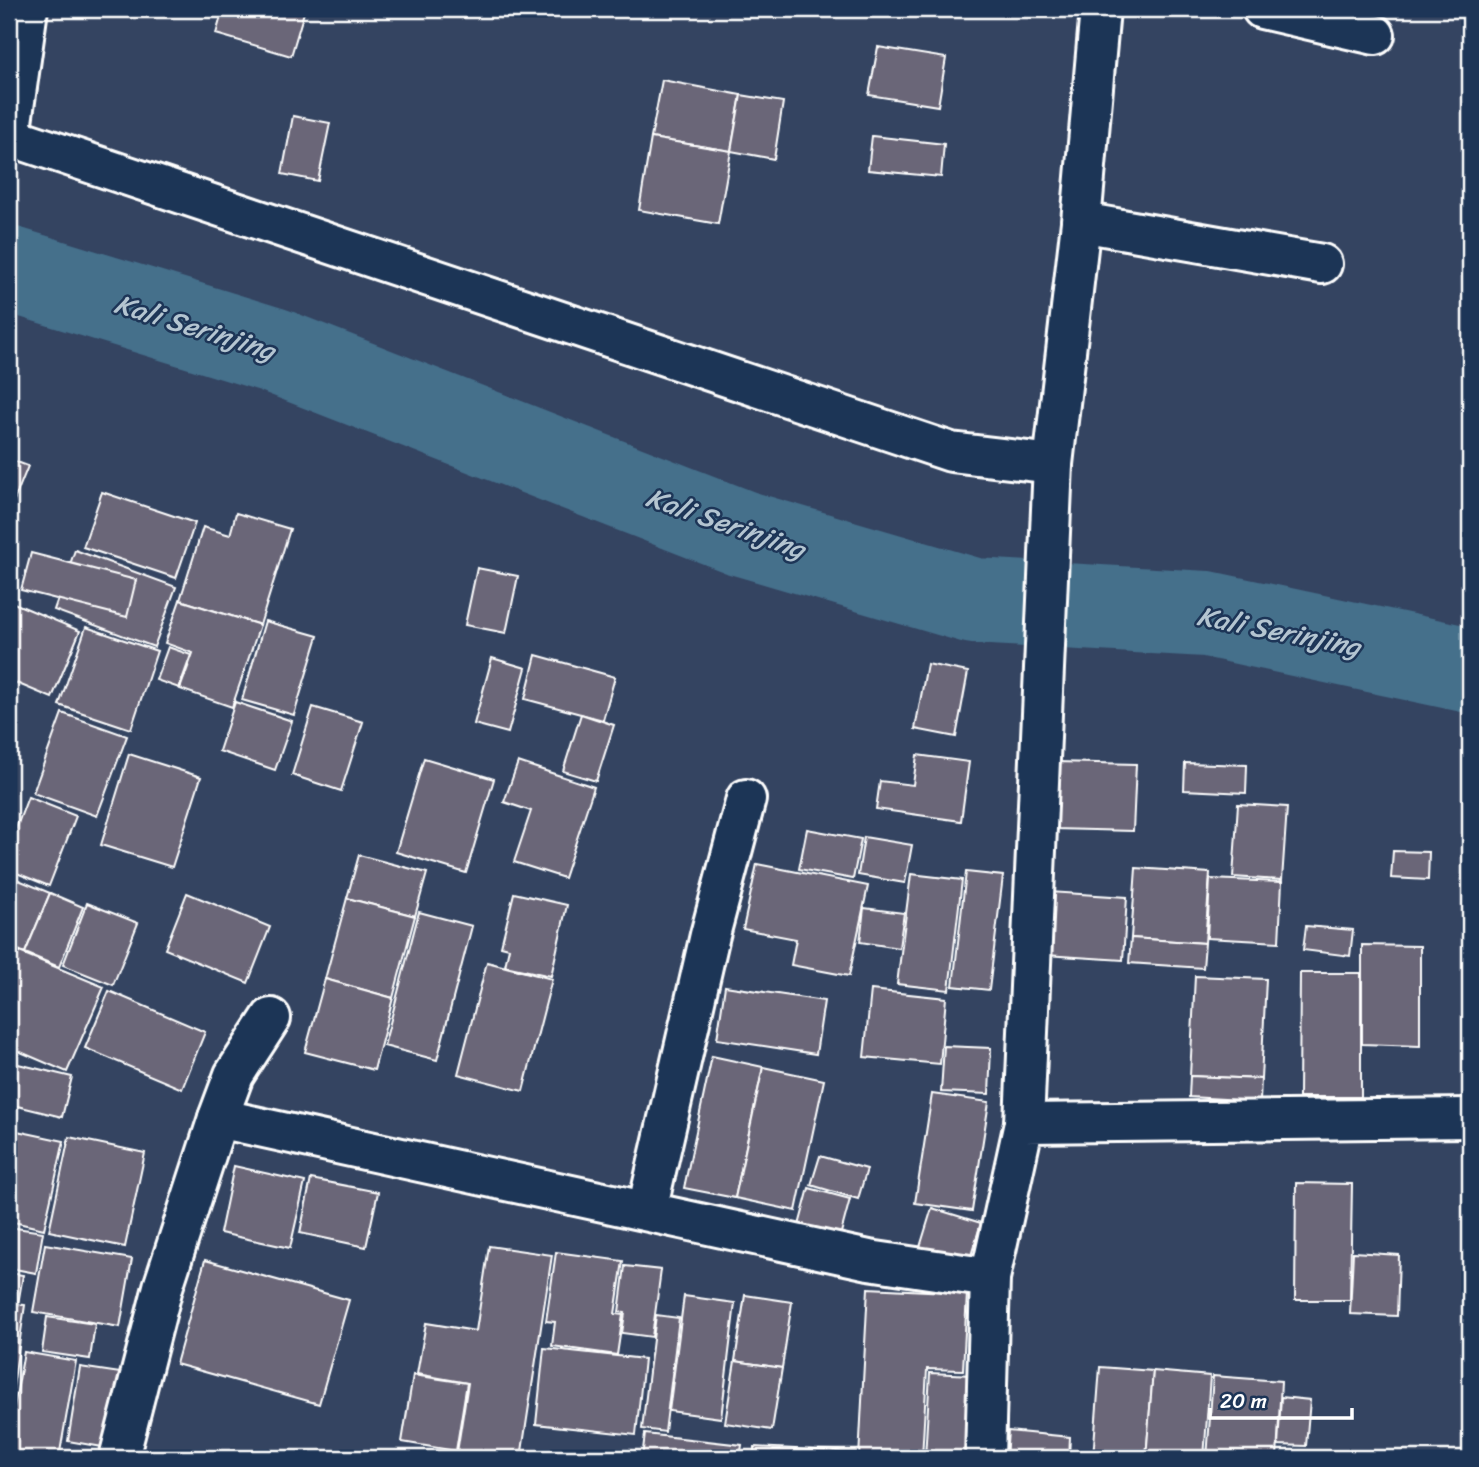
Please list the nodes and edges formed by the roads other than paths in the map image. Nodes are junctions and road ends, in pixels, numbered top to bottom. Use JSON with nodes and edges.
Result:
{"nodes":[{"id":1,"x":28,"y":9,"type":"edge"},
{"id":2,"x":1100,"y":9,"type":"edge"},
{"id":3,"x":1262,"y":9,"type":"edge"},
{"id":4,"x":1375,"y":35,"type":"dead end"},
{"id":5,"x":10,"y":136,"type":"edge"},
{"id":6,"x":1081,"y":222,"type":"junction"},
{"id":7,"x":1322,"y":264,"type":"dead end"},
{"id":8,"x":1053,"y":464,"type":"junction"},
{"id":9,"x":747,"y":799,"type":"dead end"},
{"id":10,"x":271,"y":1018,"type":"dead end"},
{"id":11,"x":218,"y":1118,"type":"junction"},
{"id":12,"x":1470,"y":1118,"type":"edge"},
{"id":13,"x":1024,"y":1123,"type":"junction"},
{"id":14,"x":647,"y":1210,"type":"junction"},
{"id":15,"x":990,"y":1278,"type":"junction"},
{"id":16,"x":119,"y":1458,"type":"edge"},
{"id":17,"x":985,"y":1458,"type":"edge"}],
"edges":[{"from":1,"to":5,"type":"street"},
{"from":2,"to":6,"type":"street"},
{"from":3,"to":4,"type":"street"},
{"from":5,"to":8,"type":"street"},
{"from":6,"to":7,"type":"street"},
{"from":6,"to":8,"type":"street"},
{"from":8,"to":13,"type":"street"},
{"from":9,"to":14,"type":"street"},
{"from":10,"to":11,"type":"street"},
{"from":11,"to":14,"type":"street"},
{"from":11,"to":16,"type":"street"},
{"from":12,"to":13,"type":"street"},
{"from":13,"to":15,"type":"street"},
{"from":14,"to":15,"type":"street"},
{"from":15,"to":17,"type":"street"}]}
